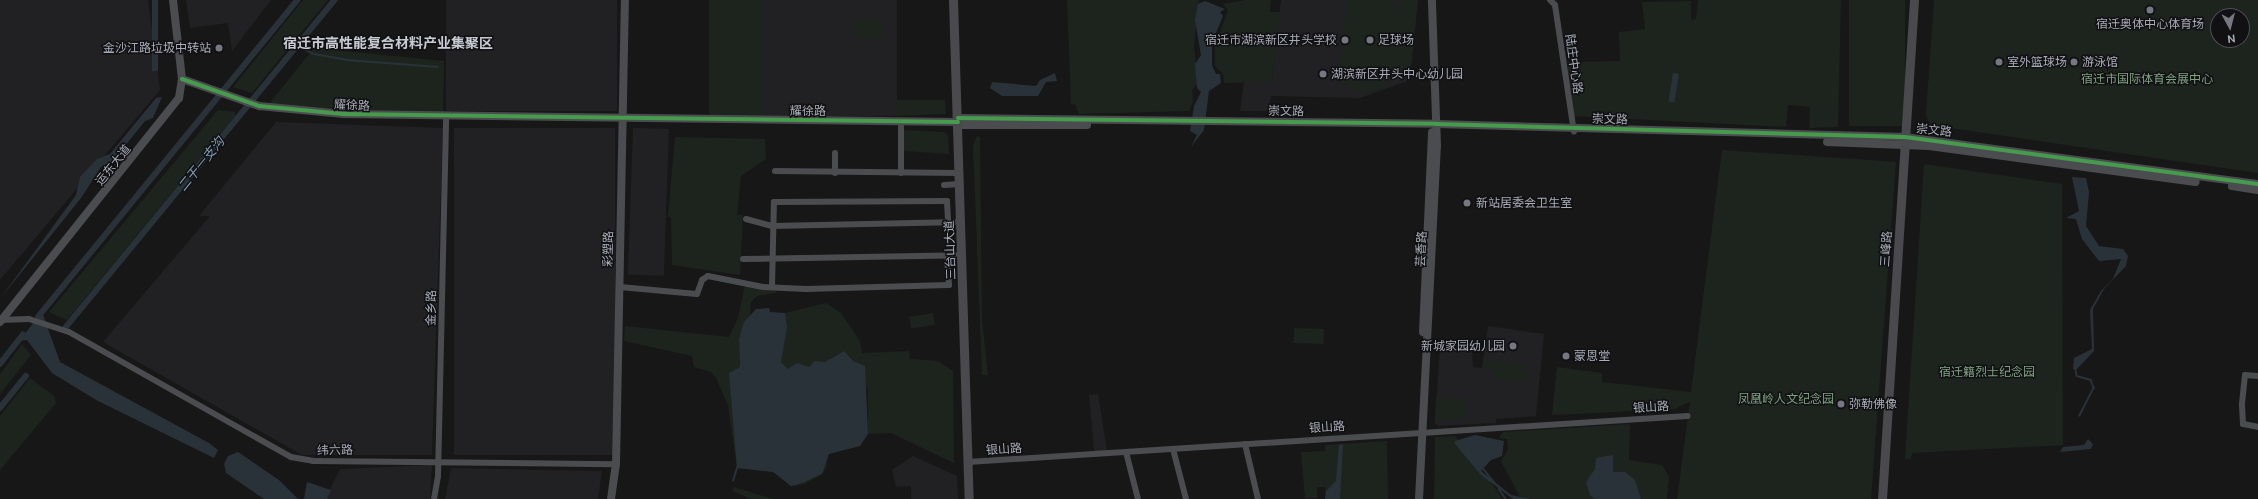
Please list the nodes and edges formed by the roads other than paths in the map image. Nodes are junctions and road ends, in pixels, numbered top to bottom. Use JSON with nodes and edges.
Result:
{"nodes":[{"id":1,"x":173,"y":0,"type":"edge"},
{"id":2,"x":625,"y":0,"type":"edge"},
{"id":3,"x":953,"y":0,"type":"edge"},
{"id":4,"x":959,"y":0,"type":"edge"},
{"id":5,"x":1431,"y":0,"type":"edge"},
{"id":6,"x":1550,"y":0,"type":"edge"},
{"id":7,"x":1914,"y":0,"type":"edge"},
{"id":8,"x":1920,"y":0,"type":"edge"},
{"id":9,"x":182,"y":79,"type":"junction"},
{"id":10,"x":446,"y":118,"type":"junction"},
{"id":11,"x":623,"y":120,"type":"junction"},
{"id":12,"x":901,"y":122,"type":"junction"},
{"id":13,"x":960,"y":122,"type":"junction"},
{"id":14,"x":1434,"y":126,"type":"junction"},
{"id":15,"x":1572,"y":130,"type":"junction"},
{"id":16,"x":1908,"y":141,"type":"junction"},
{"id":17,"x":835,"y":153,"type":"dead end"},
{"id":18,"x":775,"y":171,"type":"dead end"},
{"id":19,"x":835,"y":172,"type":"junction"},
{"id":20,"x":901,"y":173,"type":"junction"},
{"id":21,"x":960,"y":173,"type":"junction"},
{"id":22,"x":960,"y":184,"type":"junction"},
{"id":23,"x":2258,"y":184,"type":"edge"},
{"id":24,"x":944,"y":185,"type":"dead end"},
{"id":25,"x":2258,"y":190,"type":"edge"},
{"id":26,"x":746,"y":219,"type":"dead end"},
{"id":27,"x":961,"y":222,"type":"junction"},
{"id":28,"x":948,"y":223,"type":"junction"},
{"id":29,"x":772,"y":226,"type":"junction"},
{"id":30,"x":962,"y":255,"type":"junction"},
{"id":31,"x":947,"y":256,"type":"junction"},
{"id":32,"x":744,"y":259,"type":"dead end"},
{"id":33,"x":772,"y":259,"type":"junction"},
{"id":34,"x":772,"y":286,"type":"junction"},
{"id":35,"x":620,"y":287,"type":"junction"},
{"id":36,"x":1,"y":321,"type":"edge"},
{"id":37,"x":2258,"y":376,"type":"edge"},
{"id":38,"x":1688,"y":416,"type":"dead end"},
{"id":39,"x":2258,"y":427,"type":"edge"},
{"id":40,"x":1421,"y":432,"type":"junction"},
{"id":41,"x":1245,"y":444,"type":"junction"},
{"id":42,"x":1173,"y":449,"type":"junction"},
{"id":43,"x":1126,"y":452,"type":"junction"},
{"id":44,"x":438,"y":460,"type":"junction"},
{"id":45,"x":971,"y":462,"type":"junction"},
{"id":46,"x":616,"y":464,"type":"junction"},
{"id":47,"x":434,"y":499,"type":"edge"},
{"id":48,"x":611,"y":499,"type":"edge"},
{"id":49,"x":969,"y":499,"type":"edge"},
{"id":50,"x":975,"y":499,"type":"edge"},
{"id":51,"x":1138,"y":499,"type":"edge"},
{"id":52,"x":1186,"y":499,"type":"edge"},
{"id":53,"x":1258,"y":499,"type":"edge"},
{"id":54,"x":1414,"y":499,"type":"edge"},
{"id":55,"x":1419,"y":499,"type":"edge"},
{"id":56,"x":1882,"y":499,"type":"edge"},
{"id":57,"x":1888,"y":499,"type":"edge"}],
"edges":[{"from":1,"to":9,"type":"street","name":"运东大道"},
{"from":2,"to":11,"type":"street","name":"彩塑路"},
{"from":3,"to":13,"type":"main road","name":"三台山大道"},
{"from":4,"to":13,"type":"main road","name":"三台山大道"},
{"from":5,"to":14,"type":"street","name":"芸香路"},
{"from":6,"to":15,"type":"street","name":"陆庄中心路"},
{"from":7,"to":16,"type":"main road","name":"三峰路"},
{"from":8,"to":16,"type":"main road","name":"三峰路"},
{"from":9,"to":10,"type":"street","name":"耀徐路"},
{"from":9,"to":36,"type":"street","name":"运东大道"},
{"from":10,"to":11,"type":"street","name":"耀徐路"},
{"from":10,"to":44,"type":"street","name":"金乡路"},
{"from":11,"to":12,"type":"street","name":"耀徐路"},
{"from":11,"to":35,"type":"street","name":"彩塑路"},
{"from":12,"to":13,"type":"street","name":"耀徐路"},
{"from":12,"to":20,"type":"street"},
{"from":13,"to":14,"type":"street","name":"崇文路"},
{"from":13,"to":21,"type":"main road","name":"三台山大道"},
{"from":13,"to":45,"type":"main road","name":"三台山大道"},
{"from":14,"to":15,"type":"street","name":"崇文路"},
{"from":14,"to":40,"type":"street","name":"芸香路"},
{"from":15,"to":16,"type":"street","name":"崇文路"},
{"from":16,"to":23,"type":"street","name":"崇文路"},
{"from":16,"to":25,"type":"street","name":"崇文路"},
{"from":16,"to":56,"type":"main road","name":"三峰路"},
{"from":16,"to":57,"type":"main road","name":"三峰路"},
{"from":17,"to":19,"type":"street"},
{"from":18,"to":19,"type":"street"},
{"from":19,"to":20,"type":"street"},
{"from":20,"to":21,"type":"street"},
{"from":21,"to":22,"type":"main road","name":"三台山大道"},
{"from":22,"to":24,"type":"street"},
{"from":22,"to":27,"type":"main road","name":"三台山大道"},
{"from":26,"to":29,"type":"street"},
{"from":27,"to":28,"type":"street"},
{"from":27,"to":30,"type":"main road","name":"三台山大道"},
{"from":28,"to":29,"type":"street"},
{"from":28,"to":29,"type":"street"},
{"from":29,"to":33,"type":"street"},
{"from":30,"to":31,"type":"street"},
{"from":30,"to":45,"type":"main road","name":"三台山大道"},
{"from":31,"to":33,"type":"street"},
{"from":31,"to":34,"type":"street"},
{"from":32,"to":33,"type":"street"},
{"from":33,"to":34,"type":"street"},
{"from":34,"to":35,"type":"street"},
{"from":35,"to":46,"type":"street","name":"彩塑路"},
{"from":36,"to":44,"type":"street","name":"纬六路"},
{"from":37,"to":39,"type":"street"},
{"from":38,"to":40,"type":"street","name":"银山路"},
{"from":40,"to":41,"type":"street","name":"银山路"},
{"from":40,"to":54,"type":"street","name":"芸香路"},
{"from":40,"to":55,"type":"street","name":"芸香路"},
{"from":41,"to":42,"type":"street","name":"银山路"},
{"from":41,"to":53,"type":"street"},
{"from":42,"to":43,"type":"street","name":"银山路"},
{"from":42,"to":52,"type":"street"},
{"from":43,"to":45,"type":"street","name":"银山路"},
{"from":43,"to":51,"type":"street"},
{"from":44,"to":46,"type":"street","name":"纬六路"},
{"from":44,"to":47,"type":"street","name":"金乡路"},
{"from":45,"to":49,"type":"main road","name":"三台山大道"},
{"from":45,"to":50,"type":"main road","name":"三台山大道"},
{"from":46,"to":48,"type":"street","name":"彩塑路"}]}
